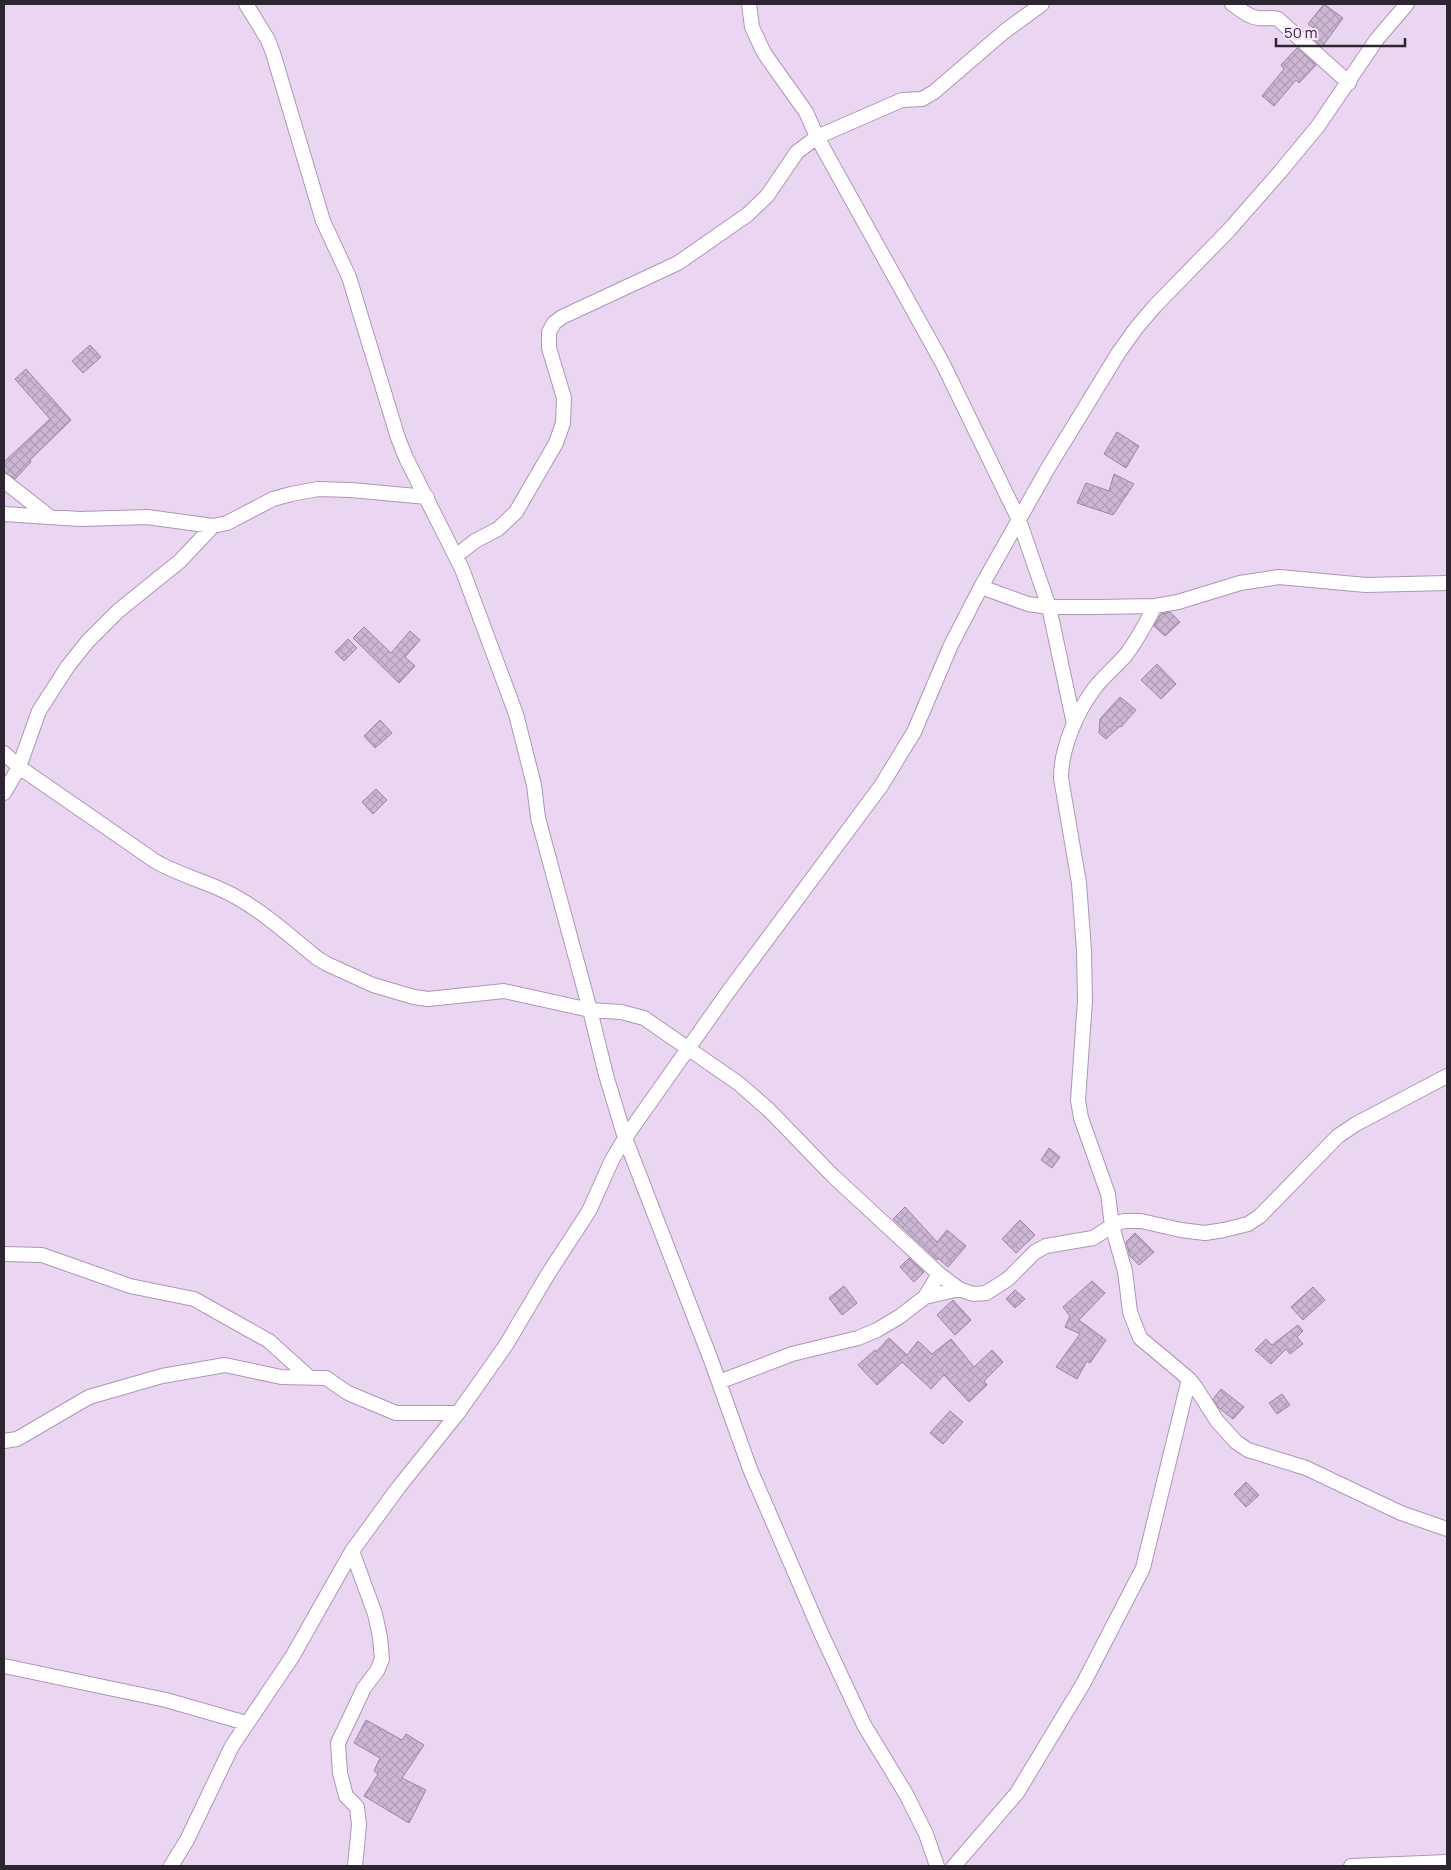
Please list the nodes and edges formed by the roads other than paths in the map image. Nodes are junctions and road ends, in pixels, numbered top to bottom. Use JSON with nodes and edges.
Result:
{"nodes":[{"id":1,"x":246,"y":4,"type":"edge"},
{"id":2,"x":749,"y":4,"type":"edge"},
{"id":3,"x":1042,"y":4,"type":"edge"},
{"id":4,"x":1232,"y":4,"type":"edge"},
{"id":5,"x":1407,"y":4,"type":"edge"},
{"id":6,"x":1348,"y":83,"type":"junction"},
{"id":7,"x":817,"y":137,"type":"junction"},
{"id":8,"x":4,"y":481,"type":"edge"},
{"id":9,"x":426,"y":497,"type":"junction"},
{"id":10,"x":4,"y":514,"type":"edge"},
{"id":11,"x":50,"y":517,"type":"junction"},
{"id":12,"x":1019,"y":520,"type":"junction"},
{"id":13,"x":213,"y":526,"type":"junction"},
{"id":14,"x":456,"y":556,"type":"junction"},
{"id":15,"x":1447,"y":583,"type":"edge"},
{"id":16,"x":981,"y":588,"type":"junction"},
{"id":17,"x":1154,"y":606,"type":"junction"},
{"id":18,"x":1048,"y":607,"type":"junction"},
{"id":19,"x":1074,"y":724,"type":"junction"},
{"id":20,"x":4,"y":753,"type":"edge"},
{"id":21,"x":19,"y":766,"type":"junction"},
{"id":22,"x":4,"y":793,"type":"edge"},
{"id":23,"x":590,"y":1010,"type":"junction"},
{"id":24,"x":688,"y":1048,"type":"junction"},
{"id":25,"x":1447,"y":1076,"type":"edge"},
{"id":26,"x":625,"y":1138,"type":"junction"},
{"id":27,"x":1112,"y":1226,"type":"junction"},
{"id":28,"x":4,"y":1254,"type":"edge"},
{"id":29,"x":939,"y":1274,"type":"junction"},
{"id":30,"x":959,"y":1289,"type":"junction"},
{"id":31,"x":925,"y":1297,"type":"junction"},
{"id":32,"x":310,"y":1378,"type":"junction"},
{"id":33,"x":1188,"y":1379,"type":"junction"},
{"id":34,"x":719,"y":1382,"type":"junction"},
{"id":35,"x":458,"y":1413,"type":"junction"},
{"id":36,"x":4,"y":1441,"type":"edge"},
{"id":37,"x":1447,"y":1529,"type":"edge"},
{"id":38,"x":352,"y":1551,"type":"junction"},
{"id":39,"x":4,"y":1666,"type":"edge"},
{"id":40,"x":246,"y":1724,"type":"junction"},
{"id":41,"x":1447,"y":1862,"type":"edge"},
{"id":42,"x":171,"y":1866,"type":"edge"},
{"id":43,"x":355,"y":1866,"type":"edge"},
{"id":44,"x":937,"y":1866,"type":"edge"},
{"id":45,"x":954,"y":1866,"type":"edge"},
{"id":46,"x":1351,"y":1866,"type":"edge"}],
"edges":[{"from":1,"to":9,"type":"street"},
{"from":2,"to":7,"type":"street"},
{"from":3,"to":7,"type":"street"},
{"from":4,"to":6,"type":"street"},
{"from":5,"to":6,"type":"street"},
{"from":6,"to":12,"type":"street"},
{"from":7,"to":12,"type":"street"},
{"from":7,"to":14,"type":"street"},
{"from":8,"to":11,"type":"street"},
{"from":9,"to":13,"type":"street"},
{"from":9,"to":14,"type":"street"},
{"from":10,"to":11,"type":"street"},
{"from":11,"to":13,"type":"street"},
{"from":12,"to":16,"type":"street"},
{"from":12,"to":18,"type":"street"},
{"from":13,"to":21,"type":"street"},
{"from":14,"to":23,"type":"street"},
{"from":15,"to":17,"type":"street"},
{"from":16,"to":18,"type":"street"},
{"from":16,"to":24,"type":"street"},
{"from":17,"to":18,"type":"street"},
{"from":17,"to":19,"type":"street"},
{"from":18,"to":19,"type":"street"},
{"from":19,"to":27,"type":"street"},
{"from":20,"to":21,"type":"street"},
{"from":21,"to":22,"type":"street"},
{"from":21,"to":23,"type":"street"},
{"from":23,"to":24,"type":"street"},
{"from":23,"to":26,"type":"street"},
{"from":24,"to":26,"type":"street"},
{"from":24,"to":29,"type":"street"},
{"from":25,"to":27,"type":"street"},
{"from":26,"to":34,"type":"street"},
{"from":26,"to":35,"type":"street"},
{"from":27,"to":30,"type":"street"},
{"from":27,"to":33,"type":"street"},
{"from":28,"to":32,"type":"street"},
{"from":29,"to":30,"type":"street"},
{"from":29,"to":31,"type":"street"},
{"from":30,"to":31,"type":"street"},
{"from":31,"to":34,"type":"street"},
{"from":32,"to":35,"type":"street"},
{"from":32,"to":36,"type":"street"},
{"from":33,"to":37,"type":"street"},
{"from":33,"to":45,"type":"street"},
{"from":34,"to":44,"type":"street"},
{"from":35,"to":38,"type":"street"},
{"from":38,"to":40,"type":"street"},
{"from":38,"to":43,"type":"street"},
{"from":39,"to":40,"type":"street"},
{"from":40,"to":42,"type":"street"},
{"from":41,"to":46,"type":"street"}]}
